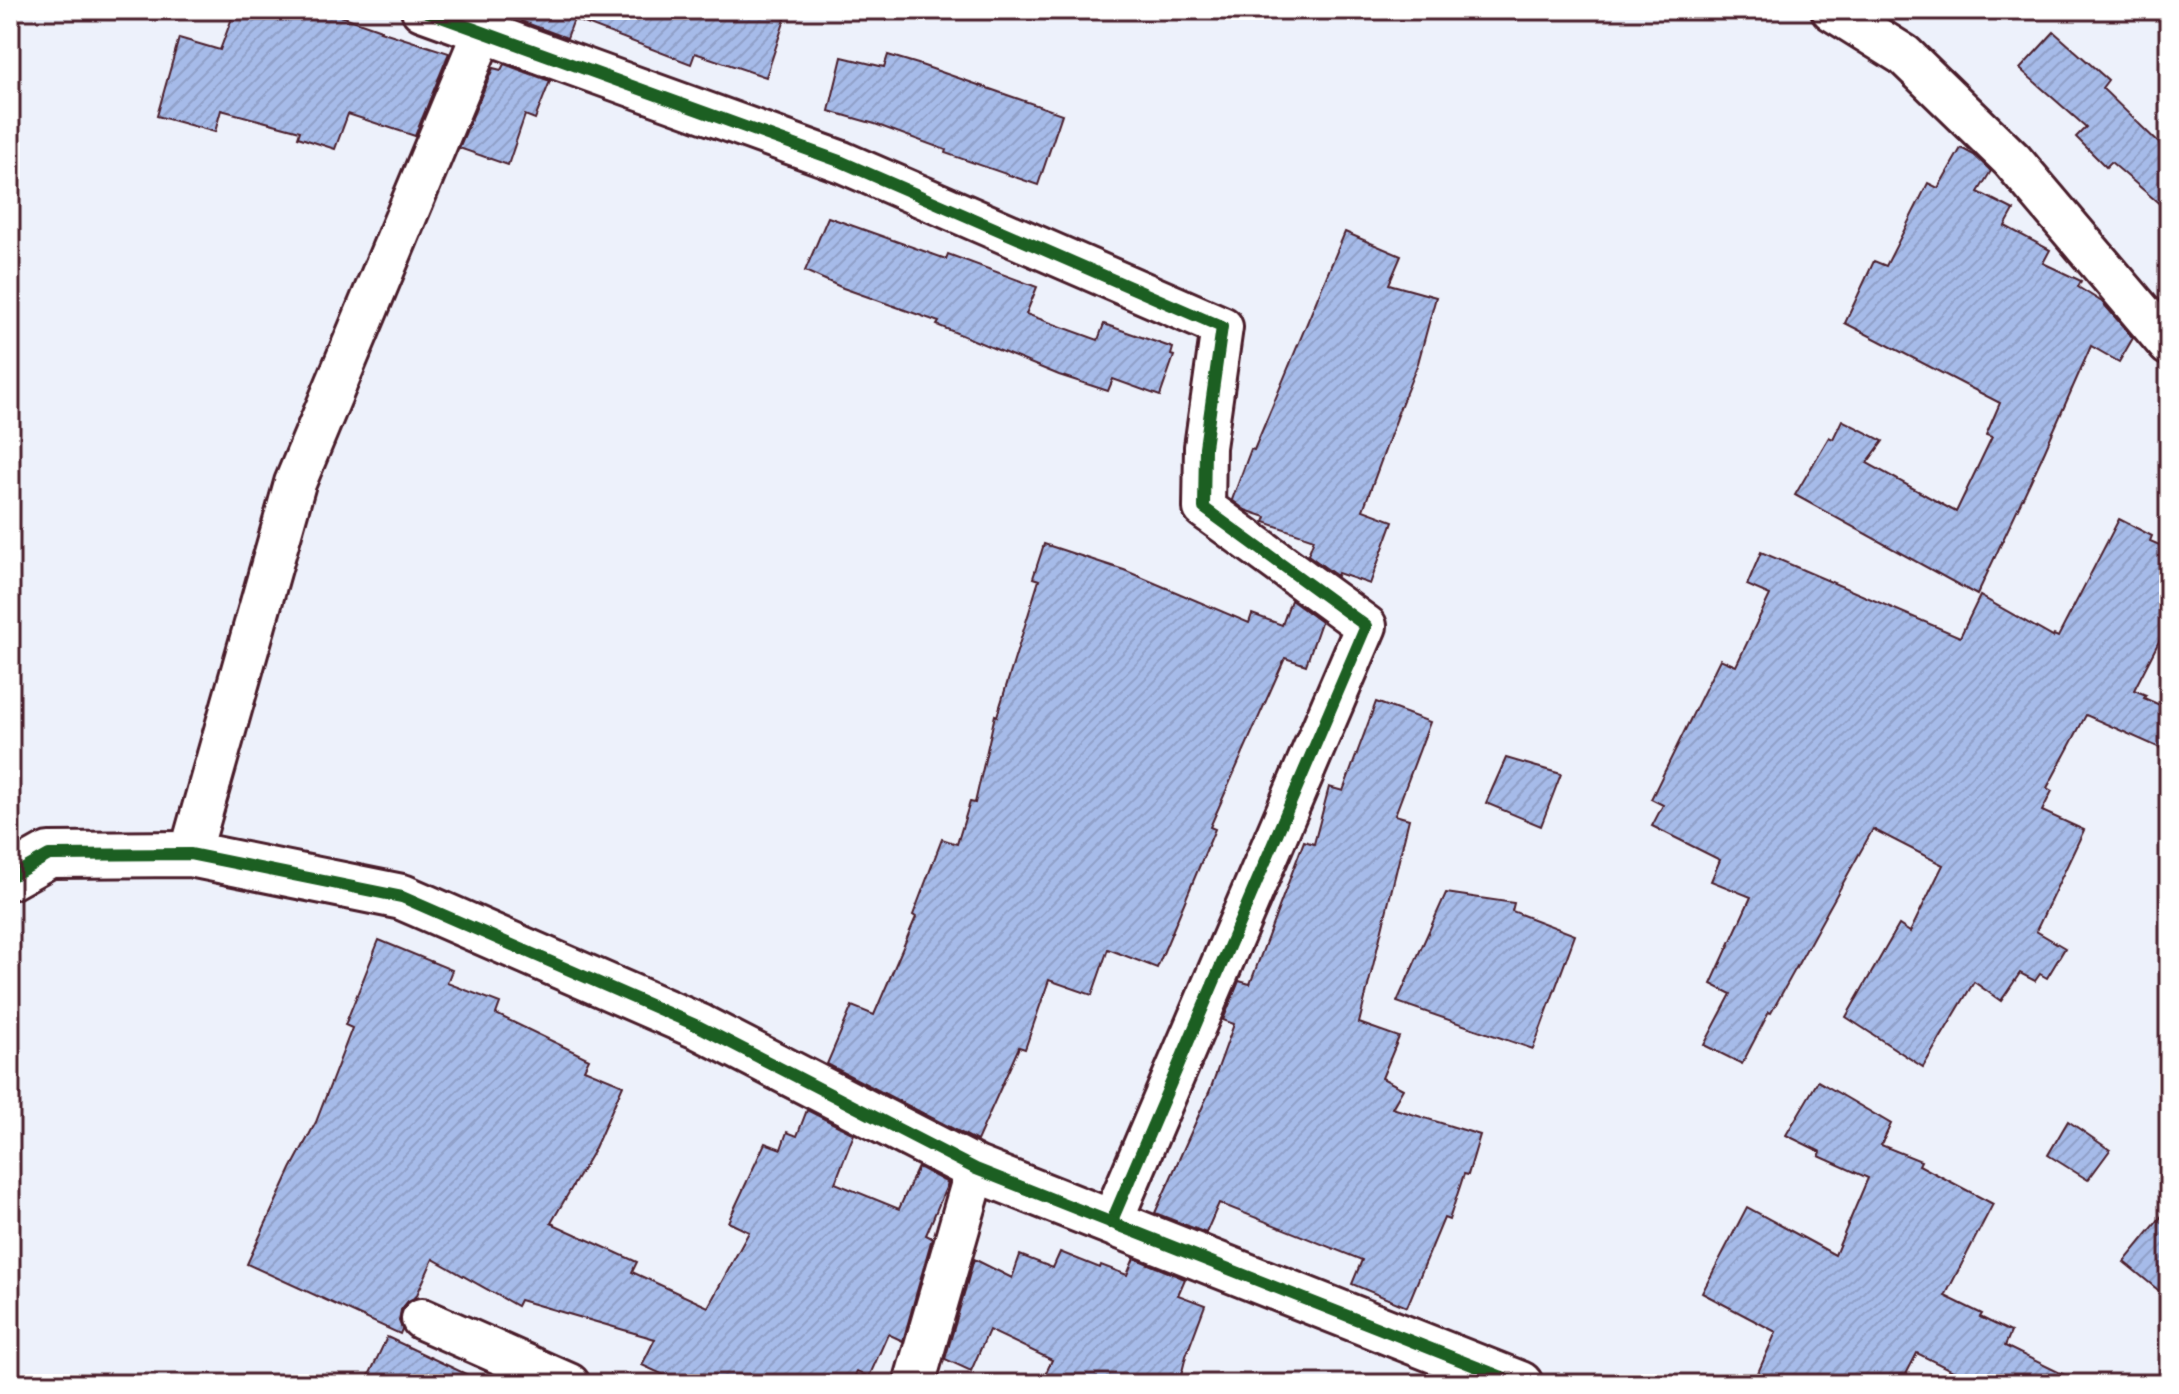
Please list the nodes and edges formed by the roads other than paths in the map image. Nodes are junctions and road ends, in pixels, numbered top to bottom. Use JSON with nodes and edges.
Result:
{"nodes":[{"id":1,"x":422,"y":10,"type":"edge"},
{"id":2,"x":1832,"y":10,"type":"edge"},
{"id":3,"x":483,"y":32,"type":"junction"},
{"id":4,"x":2169,"y":345,"type":"edge"},
{"id":5,"x":190,"y":854,"type":"junction"},
{"id":6,"x":10,"y":877,"type":"edge"},
{"id":7,"x":976,"y":1169,"type":"junction"},
{"id":8,"x":1111,"y":1223,"type":"junction"},
{"id":9,"x":422,"y":1319,"type":"dead end"},
{"id":10,"x":569,"y":1384,"type":"edge"},
{"id":11,"x":914,"y":1384,"type":"edge"},
{"id":12,"x":1520,"y":1384,"type":"edge"}],
"edges":[{"from":1,"to":3,"type":"street"},
{"from":2,"to":4,"type":"street"},
{"from":3,"to":5,"type":"street"},
{"from":3,"to":8,"type":"street"},
{"from":5,"to":6,"type":"street"},
{"from":5,"to":7,"type":"street"},
{"from":7,"to":8,"type":"street"},
{"from":7,"to":11,"type":"street"},
{"from":8,"to":12,"type":"street"},
{"from":9,"to":10,"type":"street"}]}
